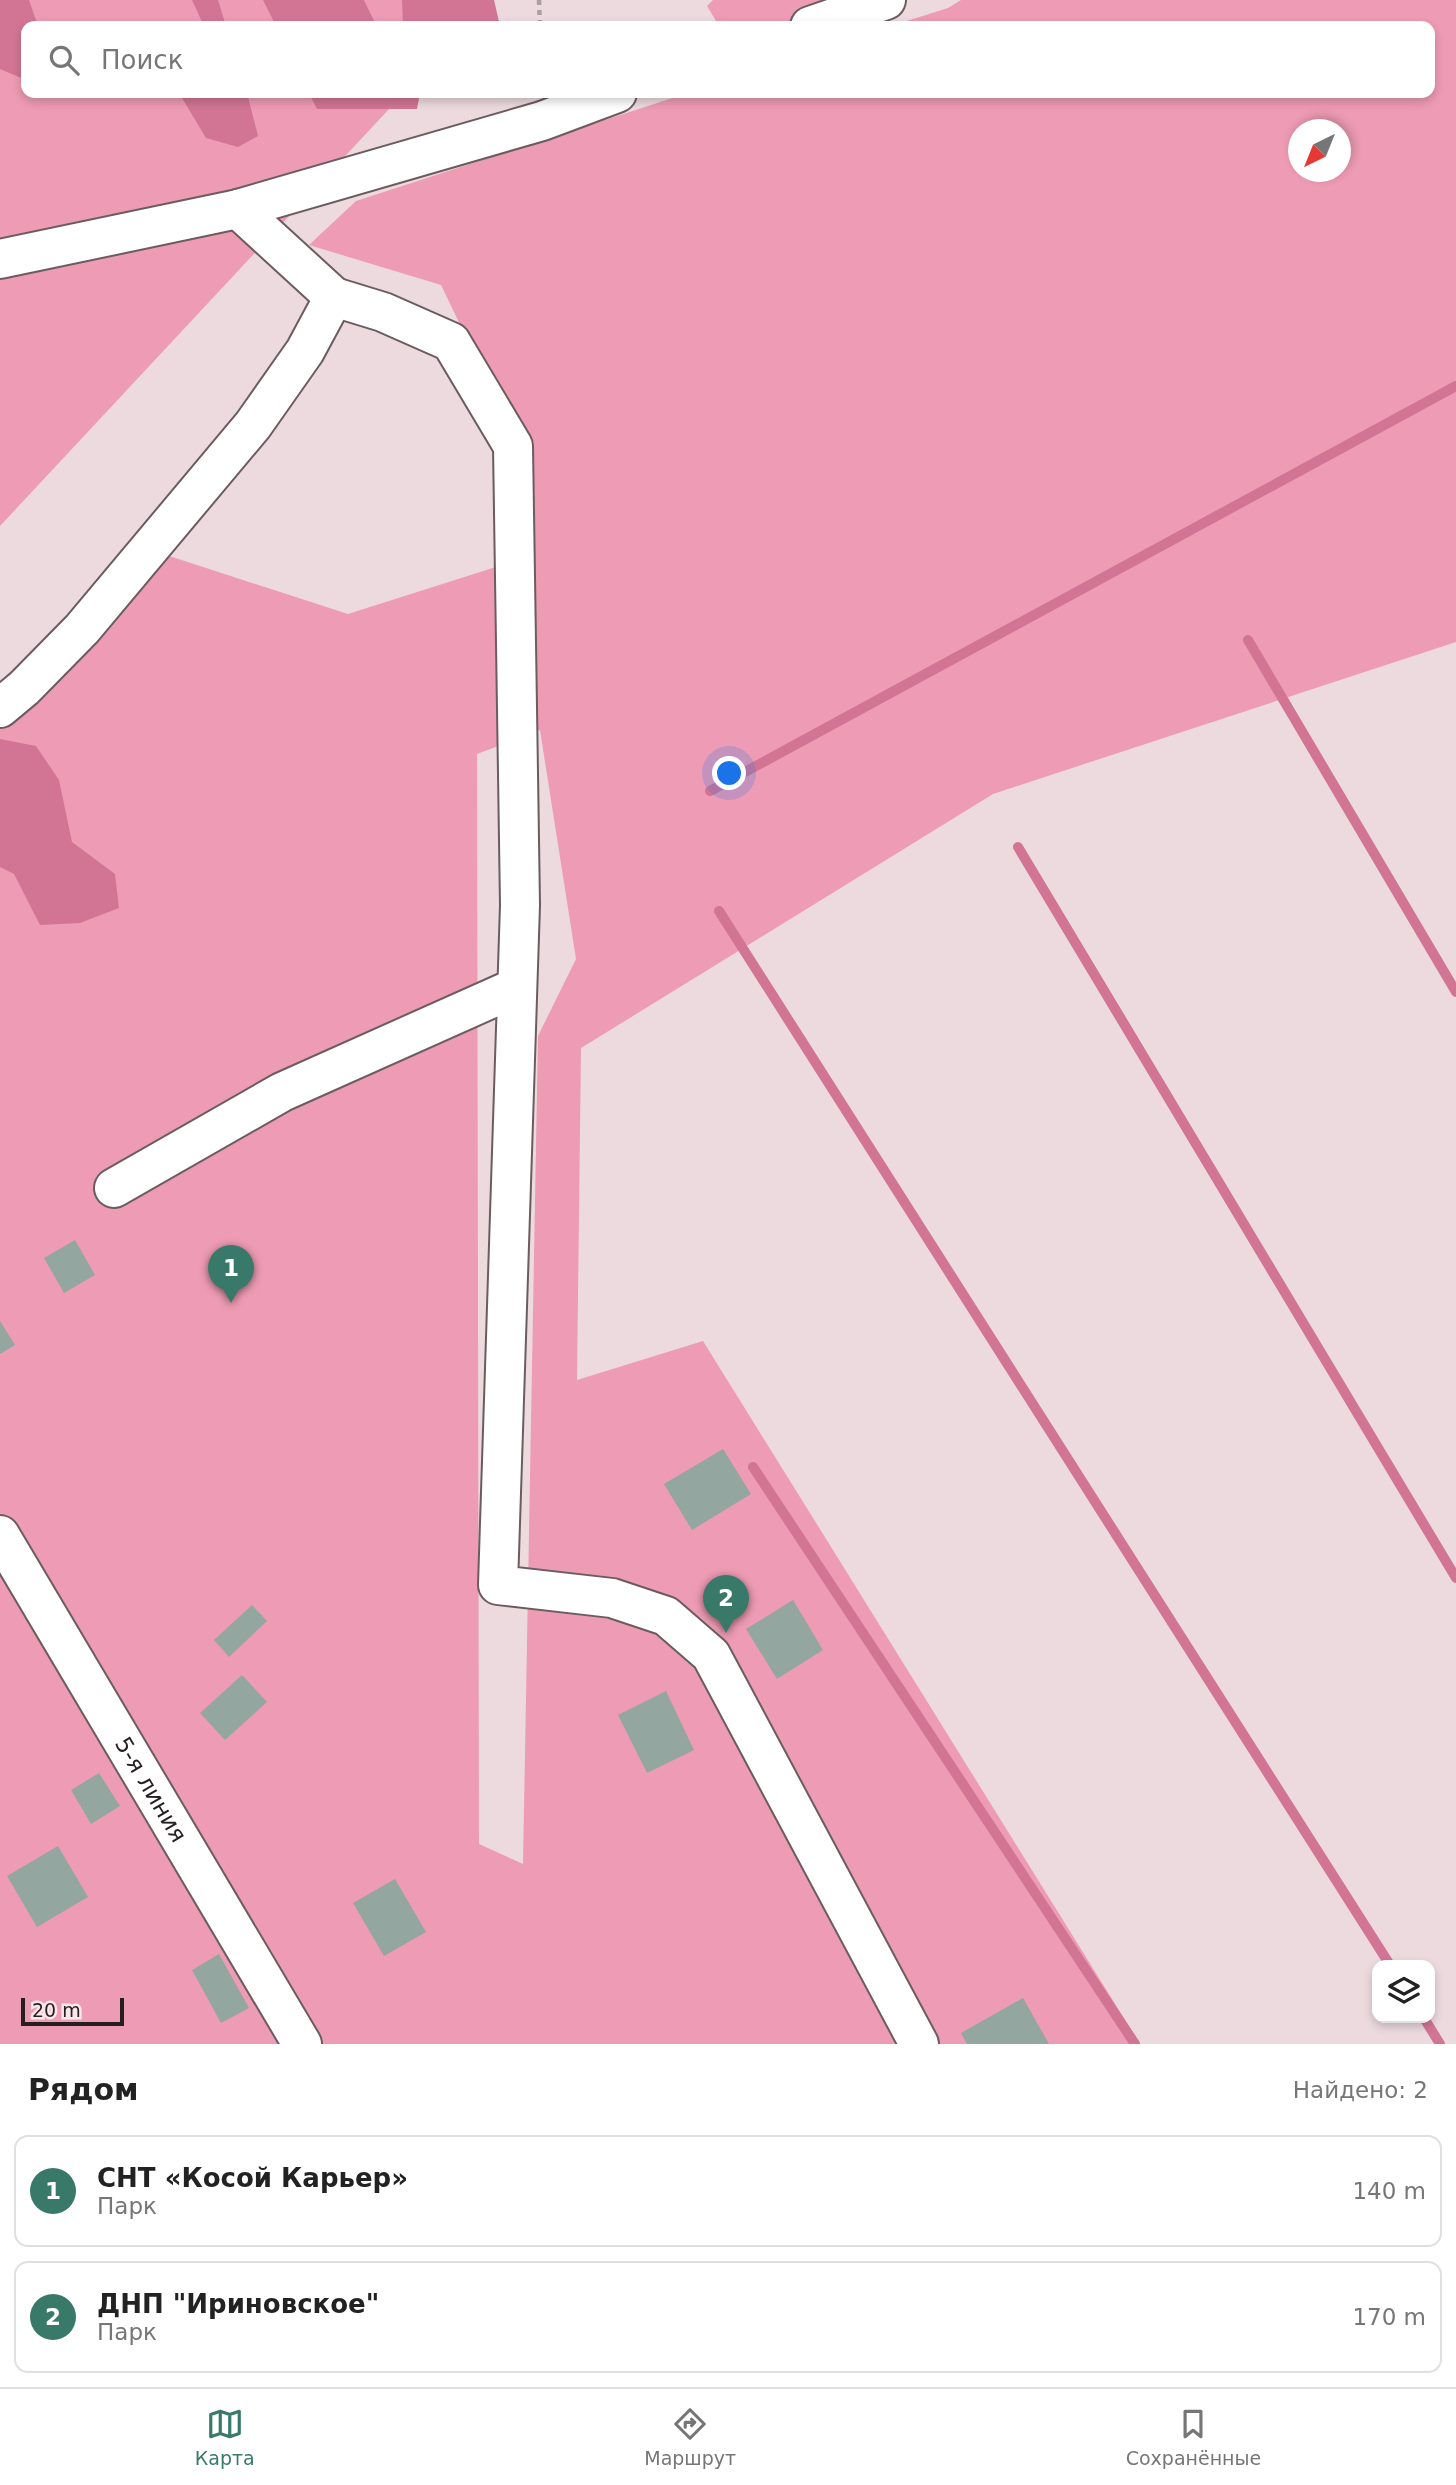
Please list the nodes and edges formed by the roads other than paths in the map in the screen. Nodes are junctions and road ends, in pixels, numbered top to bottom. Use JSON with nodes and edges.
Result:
{"nodes":[{"id":1,"x":886,"y":0,"type":"edge"},
{"id":2,"x":825,"y":21,"type":"edge"},
{"id":3,"x":604,"y":98,"type":"edge"},
{"id":4,"x":238,"y":209,"type":"junction"},
{"id":5,"x":0,"y":258,"type":"edge"},
{"id":6,"x":334,"y":297,"type":"junction"},
{"id":7,"x":0,"y":708,"type":"edge"},
{"id":8,"x":517,"y":987,"type":"junction"},
{"id":9,"x":114,"y":1188,"type":"dead end"},
{"id":10,"x":0,"y":1535,"type":"edge"},
{"id":11,"x":302,"y":2044,"type":"edge"},
{"id":12,"x":919,"y":2044,"type":"edge"}],
"edges":[{"from":1,"to":2,"type":"street"},
{"from":3,"to":4,"type":"street"},
{"from":4,"to":5,"type":"street"},
{"from":4,"to":6,"type":"street"},
{"from":6,"to":7,"type":"street"},
{"from":6,"to":8,"type":"street"},
{"from":8,"to":9,"type":"street"},
{"from":8,"to":12,"type":"street"},
{"from":10,"to":11,"type":"street","name":"5-я линия"}]}
